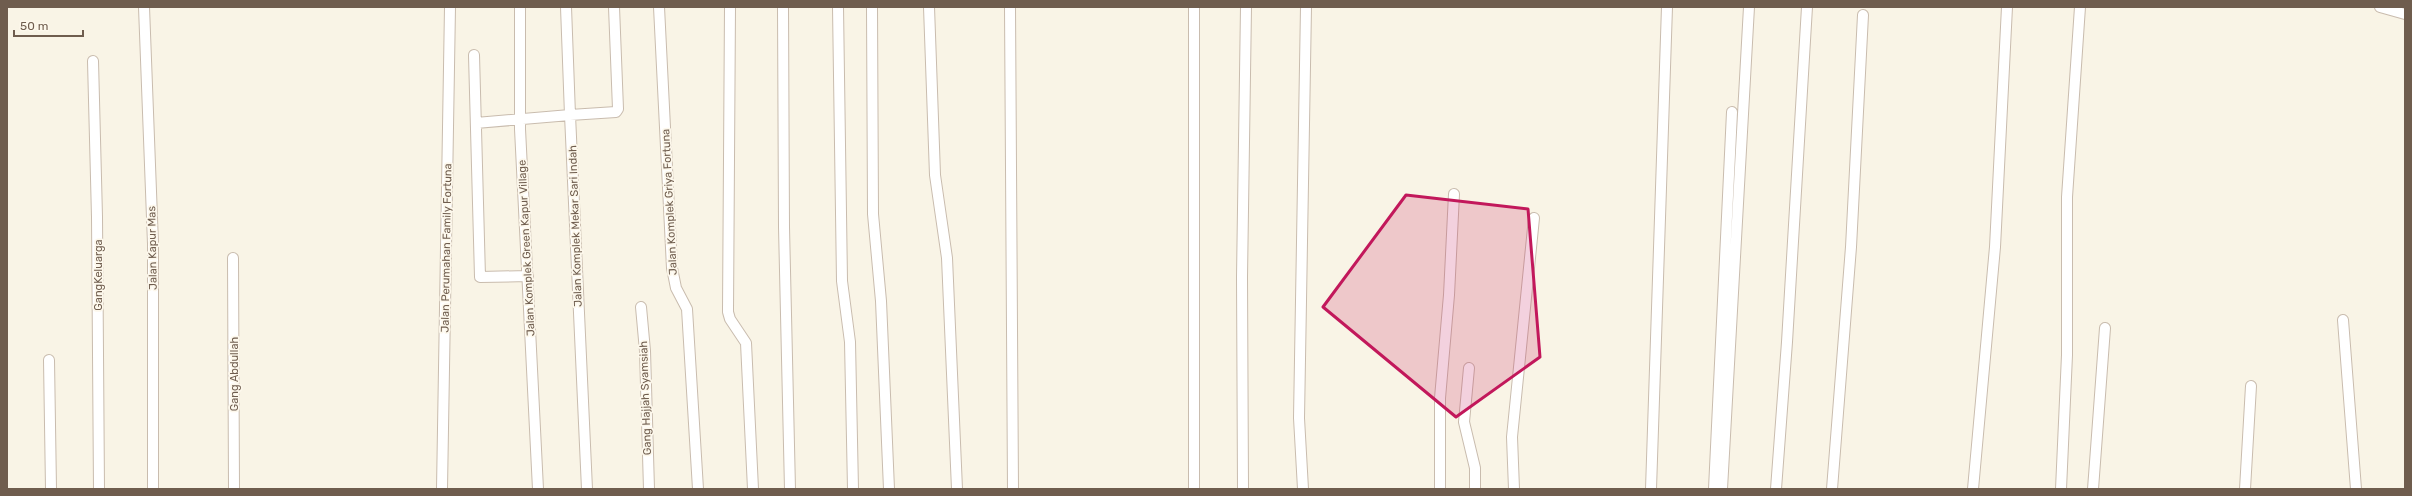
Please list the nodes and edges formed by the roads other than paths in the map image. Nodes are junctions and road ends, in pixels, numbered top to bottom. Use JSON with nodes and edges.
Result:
{"nodes":[{"id":1,"x":144,"y":7,"type":"edge"},
{"id":2,"x":450,"y":7,"type":"edge"},
{"id":3,"x":520,"y":7,"type":"edge"},
{"id":4,"x":566,"y":7,"type":"edge"},
{"id":5,"x":614,"y":7,"type":"edge"},
{"id":6,"x":659,"y":7,"type":"edge"},
{"id":7,"x":730,"y":7,"type":"edge"},
{"id":8,"x":783,"y":7,"type":"edge"},
{"id":9,"x":838,"y":7,"type":"edge"},
{"id":10,"x":872,"y":7,"type":"edge"},
{"id":11,"x":928,"y":7,"type":"edge"},
{"id":12,"x":1010,"y":7,"type":"edge"},
{"id":13,"x":1194,"y":7,"type":"edge"},
{"id":14,"x":1246,"y":7,"type":"edge"},
{"id":15,"x":1306,"y":7,"type":"edge"},
{"id":16,"x":1667,"y":7,"type":"edge"},
{"id":17,"x":1749,"y":7,"type":"edge"},
{"id":18,"x":1807,"y":7,"type":"edge"},
{"id":19,"x":2007,"y":7,"type":"edge"},
{"id":20,"x":2080,"y":7,"type":"edge"},
{"id":21,"x":2380,"y":7,"type":"edge"},
{"id":22,"x":1863,"y":14,"type":"dead end"},
{"id":23,"x":2405,"y":14,"type":"edge"},
{"id":24,"x":474,"y":55,"type":"dead end"},
{"id":25,"x":93,"y":61,"type":"dead end"},
{"id":26,"x":1732,"y":112,"type":"dead end"},
{"id":27,"x":570,"y":115,"type":"junction"},
{"id":28,"x":521,"y":120,"type":"junction"},
{"id":29,"x":476,"y":123,"type":"junction"},
{"id":30,"x":1454,"y":194,"type":"dead end"},
{"id":31,"x":1534,"y":218,"type":"dead end"},
{"id":32,"x":233,"y":258,"type":"dead end"},
{"id":33,"x":528,"y":276,"type":"junction"},
{"id":34,"x":640,"y":307,"type":"dead end"},
{"id":35,"x":2343,"y":320,"type":"dead end"},
{"id":36,"x":2105,"y":328,"type":"dead end"},
{"id":37,"x":49,"y":360,"type":"dead end"},
{"id":38,"x":1469,"y":368,"type":"dead end"},
{"id":39,"x":2251,"y":386,"type":"dead end"},
{"id":40,"x":51,"y":489,"type":"edge"},
{"id":41,"x":99,"y":489,"type":"edge"},
{"id":42,"x":153,"y":489,"type":"edge"},
{"id":43,"x":234,"y":489,"type":"edge"},
{"id":44,"x":442,"y":489,"type":"edge"},
{"id":45,"x":538,"y":489,"type":"edge"},
{"id":46,"x":587,"y":489,"type":"edge"},
{"id":47,"x":650,"y":489,"type":"edge"},
{"id":48,"x":698,"y":489,"type":"edge"},
{"id":49,"x":753,"y":489,"type":"edge"},
{"id":50,"x":790,"y":489,"type":"edge"},
{"id":51,"x":853,"y":489,"type":"edge"},
{"id":52,"x":889,"y":489,"type":"edge"},
{"id":53,"x":957,"y":489,"type":"edge"},
{"id":54,"x":1013,"y":489,"type":"edge"},
{"id":55,"x":1194,"y":489,"type":"edge"},
{"id":56,"x":1243,"y":489,"type":"edge"},
{"id":57,"x":1303,"y":489,"type":"edge"},
{"id":58,"x":1440,"y":489,"type":"edge"},
{"id":59,"x":1475,"y":489,"type":"edge"},
{"id":60,"x":1514,"y":489,"type":"edge"},
{"id":61,"x":1651,"y":489,"type":"edge"},
{"id":62,"x":1714,"y":489,"type":"edge"},
{"id":63,"x":1722,"y":489,"type":"edge"},
{"id":64,"x":1776,"y":489,"type":"edge"},
{"id":65,"x":1832,"y":489,"type":"edge"},
{"id":66,"x":1973,"y":489,"type":"edge"},
{"id":67,"x":2061,"y":489,"type":"edge"},
{"id":68,"x":2093,"y":489,"type":"edge"},
{"id":69,"x":2245,"y":489,"type":"edge"},
{"id":70,"x":2356,"y":489,"type":"edge"}],
"edges":[{"from":1,"to":42,"type":"street","name":"Jalan Kapur Mas"},
{"from":2,"to":44,"type":"street","name":"Jalan Perumahan Family Fortuna"},
{"from":3,"to":28,"type":"street","name":"Jalan Komplek Green Kapur Village"},
{"from":4,"to":27,"type":"street","name":"Jalan Komplek Mekar Sari Indah"},
{"from":5,"to":27,"type":"street"},
{"from":6,"to":48,"type":"street","name":"Jalan Komplek Griya Fortuna"},
{"from":7,"to":49,"type":"street"},
{"from":8,"to":50,"type":"street"},
{"from":9,"to":51,"type":"street"},
{"from":10,"to":52,"type":"street"},
{"from":11,"to":53,"type":"street"},
{"from":12,"to":54,"type":"street"},
{"from":13,"to":55,"type":"street"},
{"from":14,"to":56,"type":"street"},
{"from":15,"to":57,"type":"street"},
{"from":16,"to":61,"type":"street"},
{"from":17,"to":63,"type":"street"},
{"from":18,"to":64,"type":"street"},
{"from":19,"to":66,"type":"street"},
{"from":20,"to":67,"type":"street"},
{"from":21,"to":23,"type":"street"},
{"from":22,"to":65,"type":"street"},
{"from":24,"to":29,"type":"street"},
{"from":25,"to":41,"type":"street","name":"GangKeluarga"},
{"from":26,"to":62,"type":"street"},
{"from":27,"to":28,"type":"street"},
{"from":27,"to":46,"type":"street","name":"Jalan Komplek Mekar Sari Indah"},
{"from":28,"to":29,"type":"street"},
{"from":28,"to":33,"type":"street","name":"Jalan Komplek Green Kapur Village"},
{"from":29,"to":33,"type":"street"},
{"from":30,"to":58,"type":"street"},
{"from":31,"to":60,"type":"street"},
{"from":32,"to":43,"type":"street","name":"Gang Abdullah"},
{"from":33,"to":45,"type":"street","name":"Jalan Komplek Green Kapur Village"},
{"from":34,"to":47,"type":"street","name":"Gang Hajjah Syamsiah"},
{"from":35,"to":70,"type":"street"},
{"from":36,"to":68,"type":"street"},
{"from":37,"to":40,"type":"street"},
{"from":38,"to":59,"type":"street"},
{"from":39,"to":69,"type":"street"}]}
